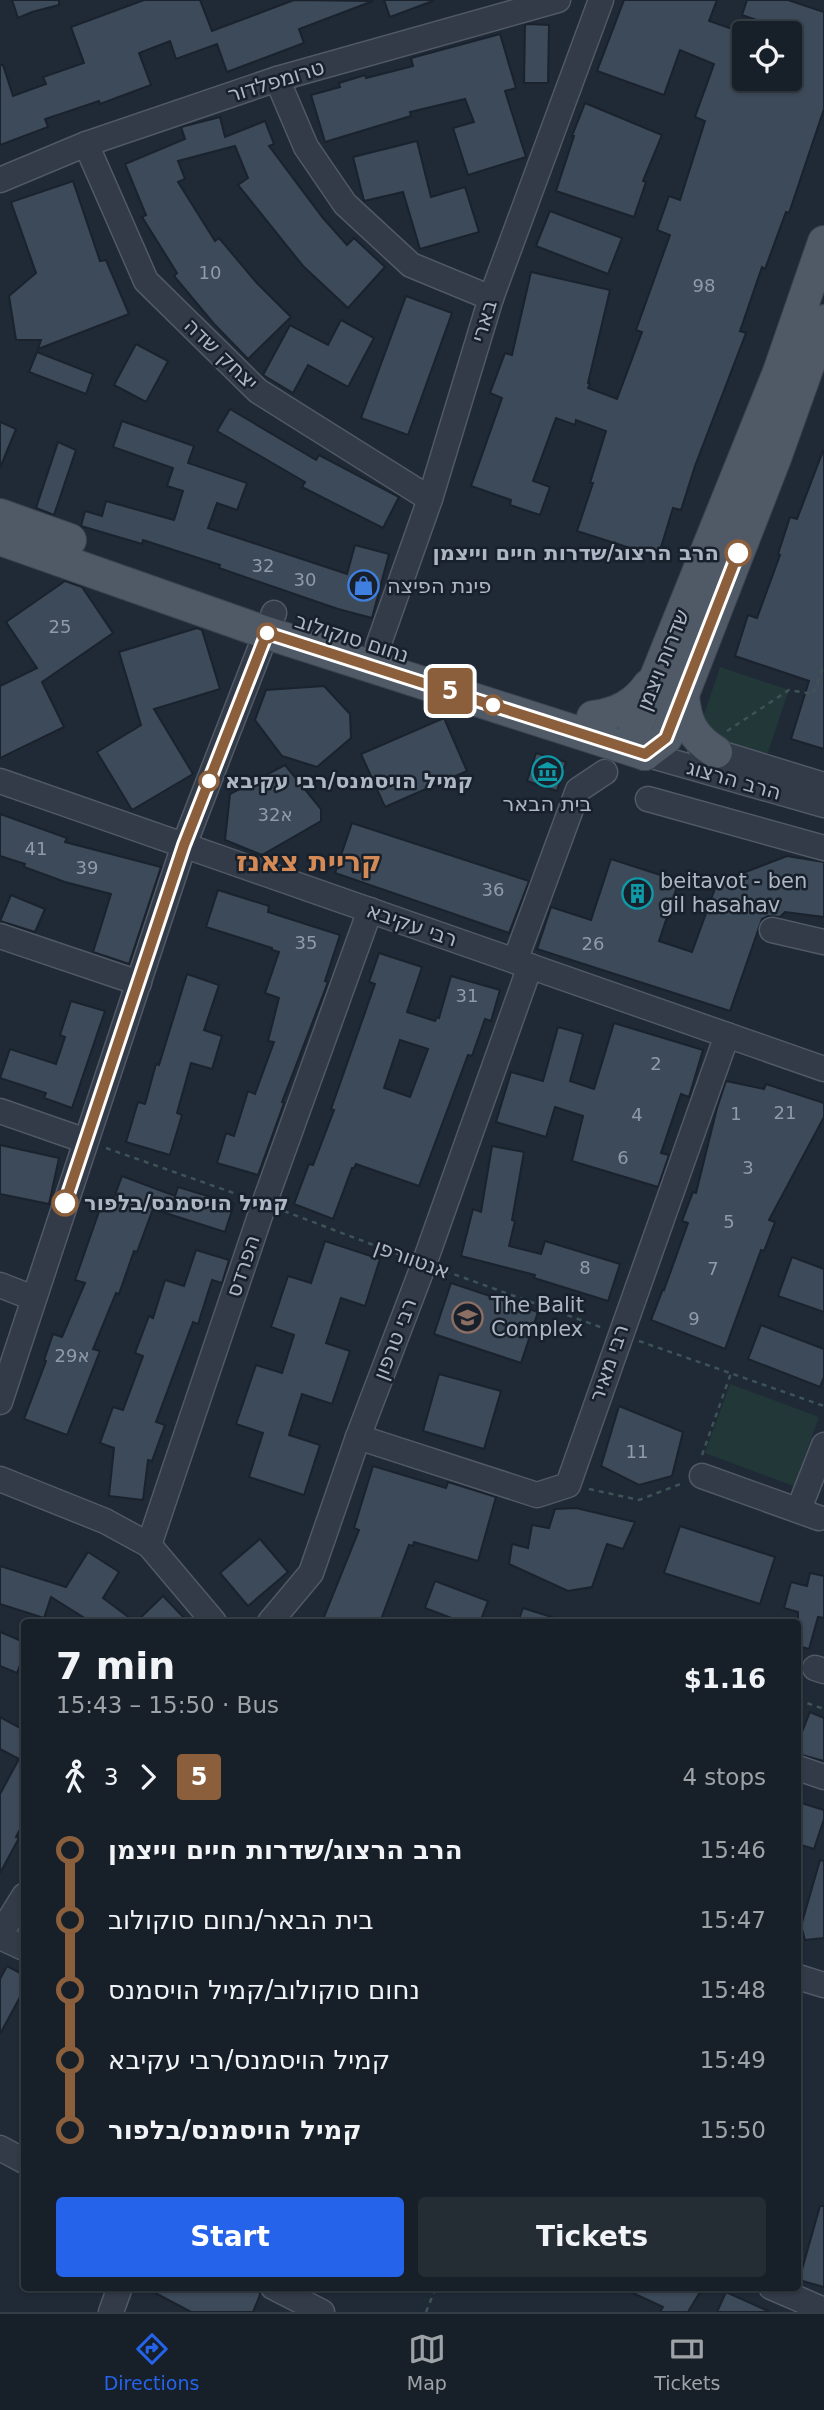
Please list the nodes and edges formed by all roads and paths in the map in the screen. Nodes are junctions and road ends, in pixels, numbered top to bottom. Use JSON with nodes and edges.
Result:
{"nodes":[{"id":1,"x":558,"y":0,"type":"edge"},
{"id":2,"x":601,"y":0,"type":"edge"},
{"id":3,"x":277,"y":79,"type":"junction"},
{"id":4,"x":86,"y":144,"type":"junction"},
{"id":5,"x":0,"y":180,"type":"edge"},
{"id":6,"x":824,"y":242,"type":"edge"},
{"id":7,"x":491,"y":298,"type":"junction"},
{"id":8,"x":824,"y":321,"type":"edge"},
{"id":9,"x":430,"y":499,"type":"junction"},
{"id":10,"x":0,"y":515,"type":"edge"},
{"id":11,"x":0,"y":539,"type":"edge"},
{"id":12,"x":271,"y":623,"type":"junction"},
{"id":13,"x":378,"y":646,"type":"junction"},
{"id":14,"x":824,"y":665,"type":"edge"},
{"id":15,"x":654,"y":679,"type":"junction"},
{"id":16,"x":683,"y":695,"type":"junction"},
{"id":17,"x":593,"y":717,"type":"junction"},
{"id":18,"x":649,"y":740,"type":"junction"},
{"id":19,"x":716,"y":752,"type":"junction"},
{"id":20,"x":605,"y":772,"type":"dead end"},
{"id":21,"x":734,"y":780,"type":"junction"},
{"id":22,"x":0,"y":781,"type":"edge"},
{"id":23,"x":824,"y":785,"type":"edge"},
{"id":24,"x":648,"y":799,"type":"dead end"},
{"id":25,"x":824,"y":805,"type":"edge"},
{"id":26,"x":720,"y":817,"type":"junction"},
{"id":27,"x":184,"y":845,"type":"junction"},
{"id":28,"x":824,"y":848,"type":"edge"},
{"id":29,"x":370,"y":910,"type":"junction"},
{"id":30,"x":772,"y":930,"type":"dead end"},
{"id":31,"x":0,"y":936,"type":"edge"},
{"id":32,"x":824,"y":943,"type":"edge"},
{"id":33,"x":523,"y":964,"type":"junction"},
{"id":34,"x":139,"y":983,"type":"junction"},
{"id":35,"x":727,"y":1035,"type":"junction"},
{"id":36,"x":824,"y":1069,"type":"edge"},
{"id":37,"x":0,"y":1111,"type":"edge"},
{"id":38,"x":86,"y":1141,"type":"junction"},
{"id":39,"x":264,"y":1204,"type":"junction"},
{"id":40,"x":424,"y":1264,"type":"junction"},
{"id":41,"x":0,"y":1285,"type":"edge"},
{"id":42,"x":33,"y":1298,"type":"junction"},
{"id":43,"x":619,"y":1334,"type":"junction"},
{"id":44,"x":731,"y":1373,"type":"junction"},
{"id":45,"x":0,"y":1402,"type":"edge"},
{"id":46,"x":824,"y":1406,"type":"edge"},
{"id":47,"x":358,"y":1437,"type":"junction"},
{"id":48,"x":824,"y":1446,"type":"edge"},
{"id":49,"x":698,"y":1477,"type":"junction"},
{"id":50,"x":0,"y":1479,"type":"edge"},
{"id":51,"x":568,"y":1485,"type":"junction"},
{"id":52,"x":149,"y":1545,"type":"junction"},
{"id":53,"x":211,"y":1619,"type":"edge"},
{"id":54,"x":273,"y":1619,"type":"edge"},
{"id":55,"x":801,"y":1701,"type":"edge"},
{"id":56,"x":824,"y":1709,"type":"edge"},
{"id":57,"x":801,"y":1769,"type":"edge"},
{"id":58,"x":824,"y":1777,"type":"edge"},
{"id":59,"x":21,"y":1901,"type":"edge"},
{"id":60,"x":0,"y":1936,"type":"edge"},
{"id":61,"x":21,"y":1946,"type":"edge"},
{"id":62,"x":801,"y":1978,"type":"edge"},
{"id":63,"x":824,"y":1985,"type":"edge"},
{"id":64,"x":0,"y":2148,"type":"edge"},
{"id":65,"x":21,"y":2159,"type":"edge"},
{"id":66,"x":119,"y":2291,"type":"edge"},
{"id":67,"x":282,"y":2291,"type":"edge"},
{"id":68,"x":434,"y":2291,"type":"edge"},
{"id":69,"x":780,"y":2291,"type":"edge"},
{"id":70,"x":824,"y":2310,"type":"edge"},
{"id":71,"x":111,"y":2312,"type":"edge"},
{"id":72,"x":322,"y":2312,"type":"edge"},
{"id":73,"x":426,"y":2312,"type":"edge"}],
"edges":[{"from":1,"to":3,"type":"street","name":"טרומפלדור"},
{"from":2,"to":7,"type":"street","name":"בארי"},
{"from":3,"to":4,"type":"street","name":"טרומפלדור"},
{"from":3,"to":7,"type":"street"},
{"from":4,"to":5,"type":"street","name":"טרומפלדור"},
{"from":4,"to":9,"type":"street","name":"יצחק שדה"},
{"from":6,"to":15,"type":"main road","name":"שדרות ויצמן"},
{"from":7,"to":9,"type":"street","name":"בארי"},
{"from":8,"to":16,"type":"main road","name":"שדרות ויצמן"},
{"from":9,"to":13,"type":"street","name":"בארי"},
{"from":10,"to":12,"type":"main road","name":"נחום סוקולוב"},
{"from":11,"to":12,"type":"main road","name":"נחום סוקולוב"},
{"from":12,"to":13,"type":"main road","name":"נחום סוקולוב"},
{"from":12,"to":18,"type":"main road","name":"נחום סוקולוב"},
{"from":12,"to":27,"type":"street"},
{"from":13,"to":17,"type":"main road","name":"נחום סוקולוב"},
{"from":14,"to":19,"type":"path"},
{"from":15,"to":17,"type":"main road"},
{"from":15,"to":18,"type":"main road","name":"שדרות ויצמן"},
{"from":16,"to":18,"type":"main road","name":"שדרות ויצמן"},
{"from":16,"to":19,"type":"main road"},
{"from":17,"to":18,"type":"main road","name":"נחום סוקולוב"},
{"from":18,"to":19,"type":"street","name":"הרב הרצוג"},
{"from":18,"to":21,"type":"street","name":"הרב הרצוג"},
{"from":19,"to":23,"type":"street","name":"הרב הרצוג"},
{"from":20,"to":33,"type":"street","name":"רבי טרפון"},
{"from":21,"to":25,"type":"street","name":"הרב הרצוג"},
{"from":21,"to":26,"type":"street"},
{"from":22,"to":27,"type":"street","name":"רבי עקיבא"},
{"from":24,"to":26,"type":"street"},
{"from":26,"to":28,"type":"street"},
{"from":27,"to":29,"type":"street","name":"רבי עקיבא"},
{"from":27,"to":34,"type":"street"},
{"from":29,"to":33,"type":"street","name":"רבי עקיבא"},
{"from":29,"to":39,"type":"street","name":"הפרדס"},
{"from":30,"to":32,"type":"street"},
{"from":31,"to":34,"type":"street"},
{"from":33,"to":35,"type":"street","name":"רבי עקיבא"},
{"from":33,"to":40,"type":"street","name":"רבי טרפון"},
{"from":34,"to":38,"type":"street"},
{"from":35,"to":36,"type":"street","name":"רבי עקיבא"},
{"from":35,"to":43,"type":"street","name":"רבי מאיר"},
{"from":37,"to":38,"type":"street"},
{"from":38,"to":39,"type":"path","name":"אנטוורפן"},
{"from":38,"to":42,"type":"street"},
{"from":39,"to":40,"type":"path","name":"אנטוורפן"},
{"from":39,"to":52,"type":"street","name":"הפרדס"},
{"from":40,"to":43,"type":"path","name":"אנטוורפן"},
{"from":40,"to":47,"type":"street","name":"רבי טרפון"},
{"from":41,"to":42,"type":"street"},
{"from":42,"to":45,"type":"street"},
{"from":43,"to":44,"type":"path","name":"אנטוורפן"},
{"from":43,"to":51,"type":"street","name":"רבי מאיר"},
{"from":44,"to":46,"type":"path","name":"אנטוורפן"},
{"from":44,"to":49,"type":"path"},
{"from":47,"to":51,"type":"street"},
{"from":47,"to":54,"type":"street","name":"רבי טרפון"},
{"from":48,"to":49,"type":"street"},
{"from":49,"to":51,"type":"path"},
{"from":50,"to":52,"type":"street"},
{"from":52,"to":53,"type":"street"},
{"from":55,"to":56,"type":"path"},
{"from":57,"to":58,"type":"street"},
{"from":59,"to":60,"type":"street"},
{"from":60,"to":61,"type":"street"},
{"from":62,"to":63,"type":"street"},
{"from":64,"to":65,"type":"street"},
{"from":66,"to":71,"type":"street"},
{"from":67,"to":72,"type":"street"},
{"from":68,"to":73,"type":"path"},
{"from":69,"to":70,"type":"street"}]}
